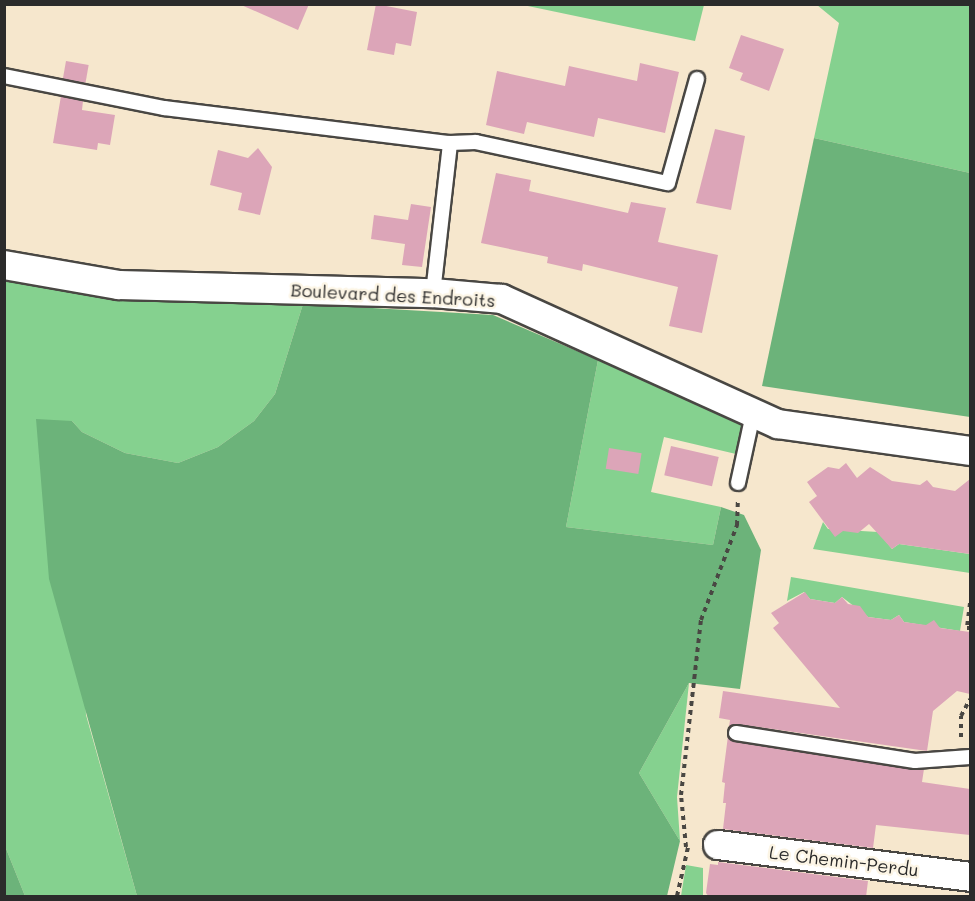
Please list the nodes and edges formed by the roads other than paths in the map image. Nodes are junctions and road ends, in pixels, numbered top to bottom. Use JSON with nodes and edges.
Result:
{"nodes":[{"id":1,"x":4,"y":76,"type":"edge"},
{"id":2,"x":697,"y":79,"type":"dead end"},
{"id":3,"x":450,"y":142,"type":"junction"},
{"id":4,"x":4,"y":265,"type":"edge"},
{"id":5,"x":433,"y":293,"type":"junction"},
{"id":6,"x":753,"y":414,"type":"junction"},
{"id":7,"x":970,"y":451,"type":"edge"},
{"id":8,"x":738,"y":483,"type":"road end"},
{"id":9,"x":736,"y":733,"type":"dead end"},
{"id":10,"x":966,"y":758,"type":"edge"},
{"id":11,"x":718,"y":845,"type":"dead end"},
{"id":12,"x":970,"y":877,"type":"edge"}],
"edges":[{"from":1,"to":3,"type":"lane"},
{"from":2,"to":3,"type":"lane"},
{"from":3,"to":5,"type":"lane"},
{"from":4,"to":5,"type":"street","name":"Boulevard des Endroits"},
{"from":5,"to":6,"type":"street","name":"Boulevard des Endroits"},
{"from":6,"to":7,"type":"street","name":"Boulevard des Endroits"},
{"from":6,"to":8,"type":"lane"},
{"from":9,"to":10,"type":"lane"},
{"from":11,"to":12,"type":"street","name":"Le Chemin-Perdu"}]}
